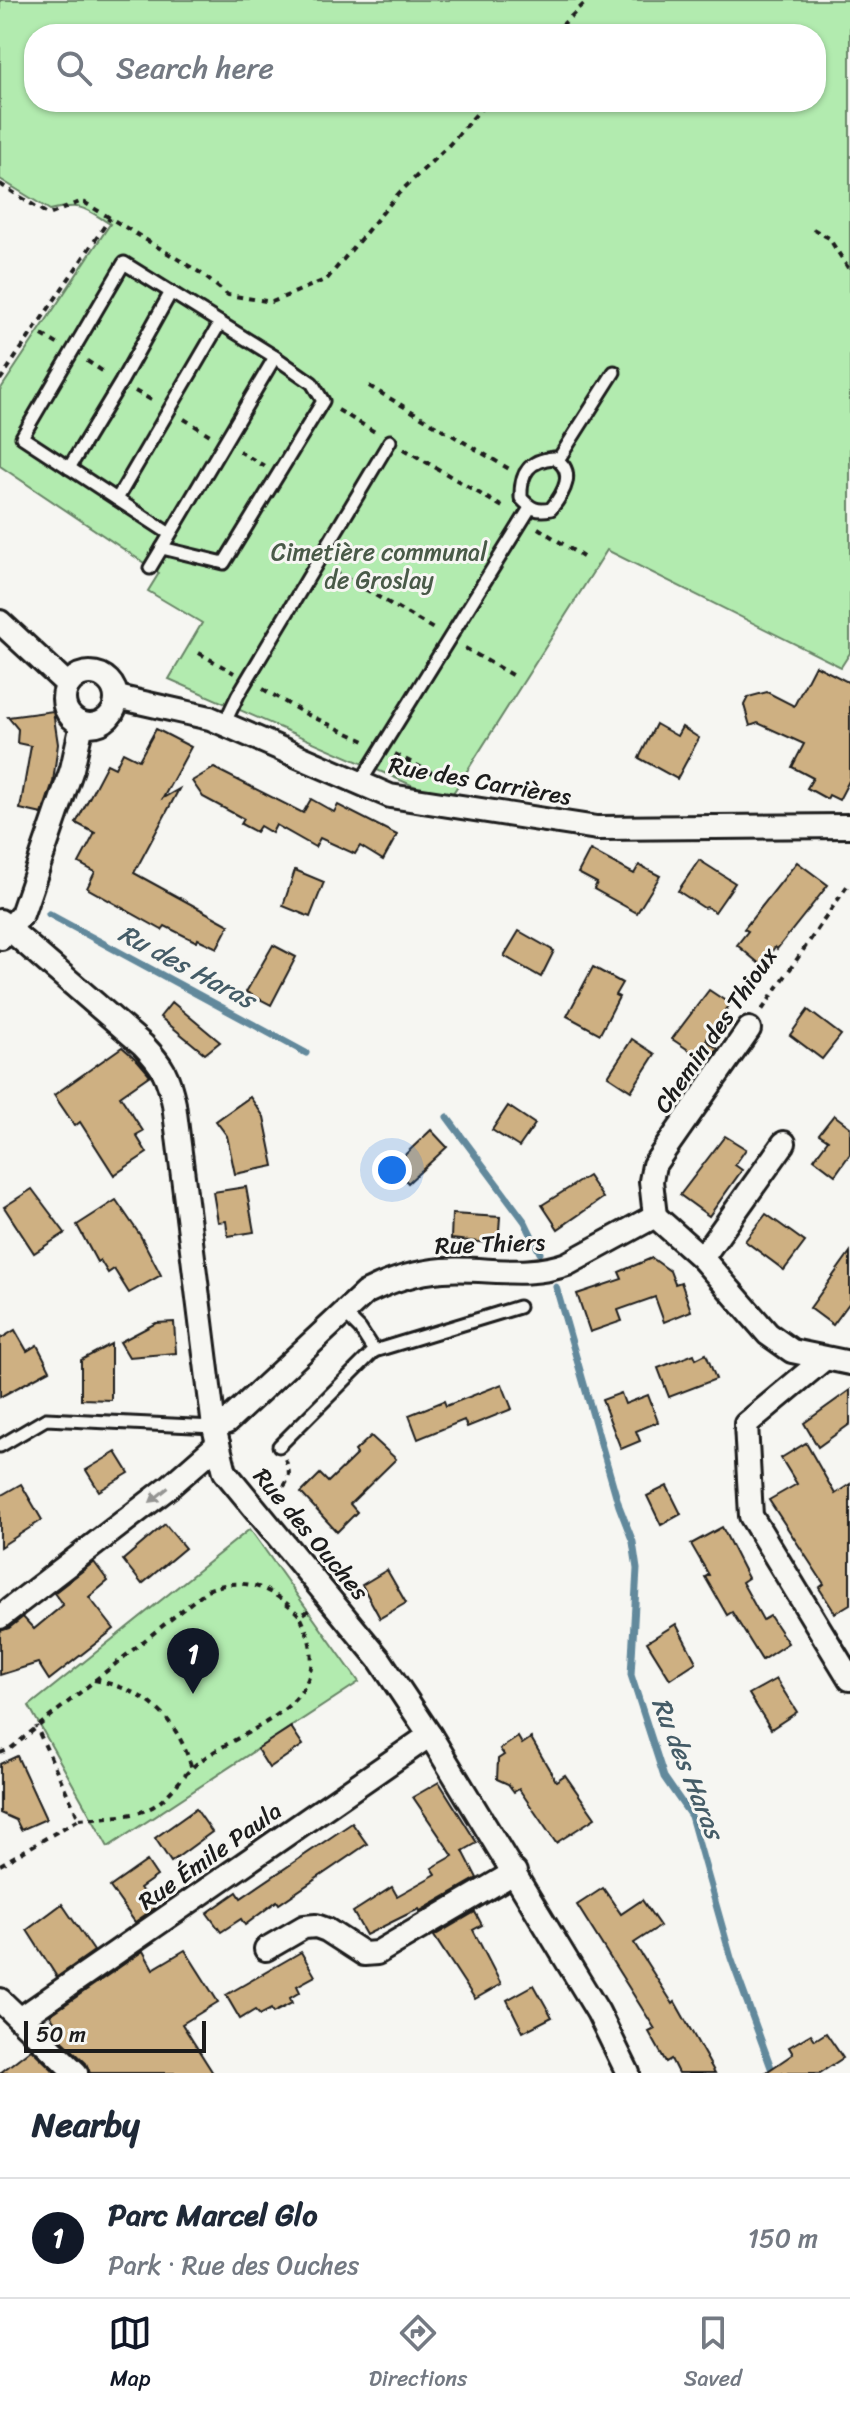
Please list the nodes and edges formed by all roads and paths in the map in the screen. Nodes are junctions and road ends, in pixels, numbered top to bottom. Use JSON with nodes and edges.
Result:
{"nodes":[{"id":1,"x":588,"y":0,"type":"edge"},
{"id":2,"x":563,"y":24,"type":"edge"},
{"id":3,"x":478,"y":112,"type":"edge"},
{"id":4,"x":0,"y":184,"type":"edge"},
{"id":5,"x":110,"y":218,"type":"junction"},
{"id":6,"x":813,"y":229,"type":"dead end"},
{"id":7,"x":850,"y":271,"type":"edge"},
{"id":8,"x":171,"y":292,"type":"junction"},
{"id":9,"x":220,"y":323,"type":"junction"},
{"id":10,"x":275,"y":357,"type":"junction"},
{"id":11,"x":614,"y":372,"type":"dead end"},
{"id":12,"x":0,"y":380,"type":"edge"},
{"id":13,"x":369,"y":386,"type":"dead end"},
{"id":14,"x":323,"y":401,"type":"junction"},
{"id":15,"x":390,"y":441,"type":"junction"},
{"id":16,"x":558,"y":460,"type":"junction"},
{"id":17,"x":69,"y":468,"type":"junction"},
{"id":18,"x":523,"y":477,"type":"junction"},
{"id":19,"x":117,"y":499,"type":"junction"},
{"id":20,"x":530,"y":508,"type":"junction"},
{"id":21,"x":523,"y":519,"type":"junction"},
{"id":22,"x":170,"y":534,"type":"junction"},
{"id":23,"x":162,"y":548,"type":"junction"},
{"id":24,"x":294,"y":548,"type":"dead end"},
{"id":25,"x":583,"y":557,"type":"dead end"},
{"id":26,"x":317,"y":561,"type":"junction"},
{"id":27,"x":150,"y":568,"type":"dead end"},
{"id":28,"x":0,"y":622,"type":"edge"},
{"id":29,"x":449,"y":639,"type":"junction"},
{"id":30,"x":199,"y":653,"type":"dead end"},
{"id":31,"x":515,"y":677,"type":"dead end"},
{"id":32,"x":246,"y":680,"type":"junction"},
{"id":33,"x":68,"y":685,"type":"junction"},
{"id":34,"x":117,"y":697,"type":"junction"},
{"id":35,"x":82,"y":724,"type":"junction"},
{"id":36,"x":224,"y":724,"type":"junction"},
{"id":37,"x":381,"y":748,"type":"junction"},
{"id":38,"x":436,"y":775,"type":"dead end"},
{"id":39,"x":360,"y":783,"type":"junction"},
{"id":40,"x":850,"y":826,"type":"edge"},
{"id":41,"x":850,"y":882,"type":"edge"},
{"id":42,"x":4,"y":930,"type":"edge"},
{"id":43,"x":749,"y":1029,"type":"joint"},
{"id":44,"x":784,"y":1143,"type":"dead end"},
{"id":45,"x":655,"y":1216,"type":"junction"},
{"id":46,"x":702,"y":1258,"type":"junction"},
{"id":47,"x":519,"y":1307,"type":"dead end"},
{"id":48,"x":345,"y":1314,"type":"junction"},
{"id":49,"x":374,"y":1351,"type":"junction"},
{"id":50,"x":824,"y":1359,"type":"junction"},
{"id":51,"x":850,"y":1363,"type":"edge"},
{"id":52,"x":216,"y":1436,"type":"junction"},
{"id":53,"x":0,"y":1446,"type":"edge"},
{"id":54,"x":279,"y":1446,"type":"joint"},
{"id":55,"x":258,"y":1510,"type":"junction"},
{"id":56,"x":329,"y":1596,"type":"junction"},
{"id":57,"x":300,"y":1616,"type":"junction"},
{"id":58,"x":0,"y":1617,"type":"edge"},
{"id":59,"x":850,"y":1679,"type":"edge"},
{"id":60,"x":94,"y":1680,"type":"junction"},
{"id":61,"x":36,"y":1726,"type":"junction"},
{"id":62,"x":430,"y":1735,"type":"junction"},
{"id":63,"x":0,"y":1753,"type":"edge"},
{"id":64,"x":192,"y":1769,"type":"junction"},
{"id":65,"x":79,"y":1819,"type":"junction"},
{"id":66,"x":0,"y":1865,"type":"edge"},
{"id":67,"x":515,"y":1872,"type":"junction"},
{"id":68,"x":266,"y":1949,"type":"dead end"},
{"id":69,"x":0,"y":2000,"type":"edge"},
{"id":70,"x":20,"y":2019,"type":"junction"},
{"id":71,"x":76,"y":2073,"type":"edge"},
{"id":72,"x":628,"y":2073,"type":"edge"}],
"edges":[{"from":1,"to":2,"type":"path"},
{"from":3,"to":5,"type":"path"},
{"from":4,"to":5,"type":"path"},
{"from":5,"to":12,"type":"path"},
{"from":6,"to":7,"type":"path"},
{"from":8,"to":9,"type":"lane"},
{"from":8,"to":17,"type":"lane"},
{"from":8,"to":17,"type":"lane"},
{"from":9,"to":10,"type":"lane"},
{"from":9,"to":19,"type":"lane"},
{"from":10,"to":14,"type":"lane"},
{"from":10,"to":22,"type":"lane"},
{"from":11,"to":16,"type":"lane"},
{"from":13,"to":18,"type":"path"},
{"from":14,"to":15,"type":"path"},
{"from":14,"to":23,"type":"lane"},
{"from":15,"to":21,"type":"path"},
{"from":15,"to":26,"type":"lane"},
{"from":16,"to":18,"type":"lane"},
{"from":16,"to":20,"type":"lane"},
{"from":17,"to":19,"type":"lane"},
{"from":18,"to":20,"type":"lane"},
{"from":19,"to":22,"type":"lane"},
{"from":20,"to":21,"type":"lane"},
{"from":21,"to":25,"type":"path"},
{"from":21,"to":29,"type":"lane"},
{"from":22,"to":23,"type":"lane"},
{"from":23,"to":27,"type":"lane"},
{"from":24,"to":26,"type":"path"},
{"from":26,"to":29,"type":"path"},
{"from":26,"to":32,"type":"lane"},
{"from":28,"to":33,"type":"street"},
{"from":29,"to":31,"type":"path"},
{"from":29,"to":37,"type":"lane"},
{"from":30,"to":32,"type":"path"},
{"from":32,"to":36,"type":"lane"},
{"from":32,"to":37,"type":"path"},
{"from":33,"to":34,"type":"street"},
{"from":33,"to":35,"type":"street"},
{"from":34,"to":35,"type":"street"},
{"from":34,"to":36,"type":"street","name":"Rue des Carrières"},
{"from":35,"to":42,"type":"street"},
{"from":36,"to":39,"type":"street","name":"Rue des Carrières"},
{"from":37,"to":38,"type":"path"},
{"from":37,"to":39,"type":"lane"},
{"from":39,"to":40,"type":"street","name":"Rue des Carrières"},
{"from":41,"to":43,"type":"path","name":"Chemin des Thioux"},
{"from":42,"to":52,"type":"street","name":"Rue des Ouches"},
{"from":43,"to":45,"type":"street","name":"Chemin des Thioux"},
{"from":44,"to":46,"type":"street"},
{"from":45,"to":46,"type":"street"},
{"from":45,"to":48,"type":"street","name":"Rue Thiers"},
{"from":46,"to":50,"type":"street"},
{"from":47,"to":49,"type":"lane"},
{"from":48,"to":49,"type":"lane"},
{"from":48,"to":52,"type":"street","name":"Rue Thiers"},
{"from":49,"to":54,"type":"lane"},
{"from":50,"to":51,"type":"street"},
{"from":50,"to":59,"type":"street"},
{"from":52,"to":53,"type":"lane"},
{"from":52,"to":55,"type":"street","name":"Rue des Ouches"},
{"from":52,"to":58,"type":"street","name":"Rue Thiers","one_way":true},
{"from":54,"to":55,"type":"path"},
{"from":55,"to":56,"type":"street","name":"Rue des Ouches"},
{"from":56,"to":57,"type":"path"},
{"from":56,"to":62,"type":"street","name":"Rue des Ouches"},
{"from":57,"to":60,"type":"path"},
{"from":57,"to":64,"type":"path"},
{"from":60,"to":61,"type":"path"},
{"from":60,"to":64,"type":"path"},
{"from":61,"to":63,"type":"path"},
{"from":61,"to":65,"type":"path"},
{"from":62,"to":67,"type":"street","name":"Rue des Ouches"},
{"from":62,"to":70,"type":"street","name":"Rue Émile Paula"},
{"from":64,"to":65,"type":"path"},
{"from":65,"to":66,"type":"path"},
{"from":67,"to":68,"type":"street"},
{"from":67,"to":72,"type":"street","name":"Rue des Ouches"},
{"from":69,"to":70,"type":"street"},
{"from":70,"to":71,"type":"street"}]}
